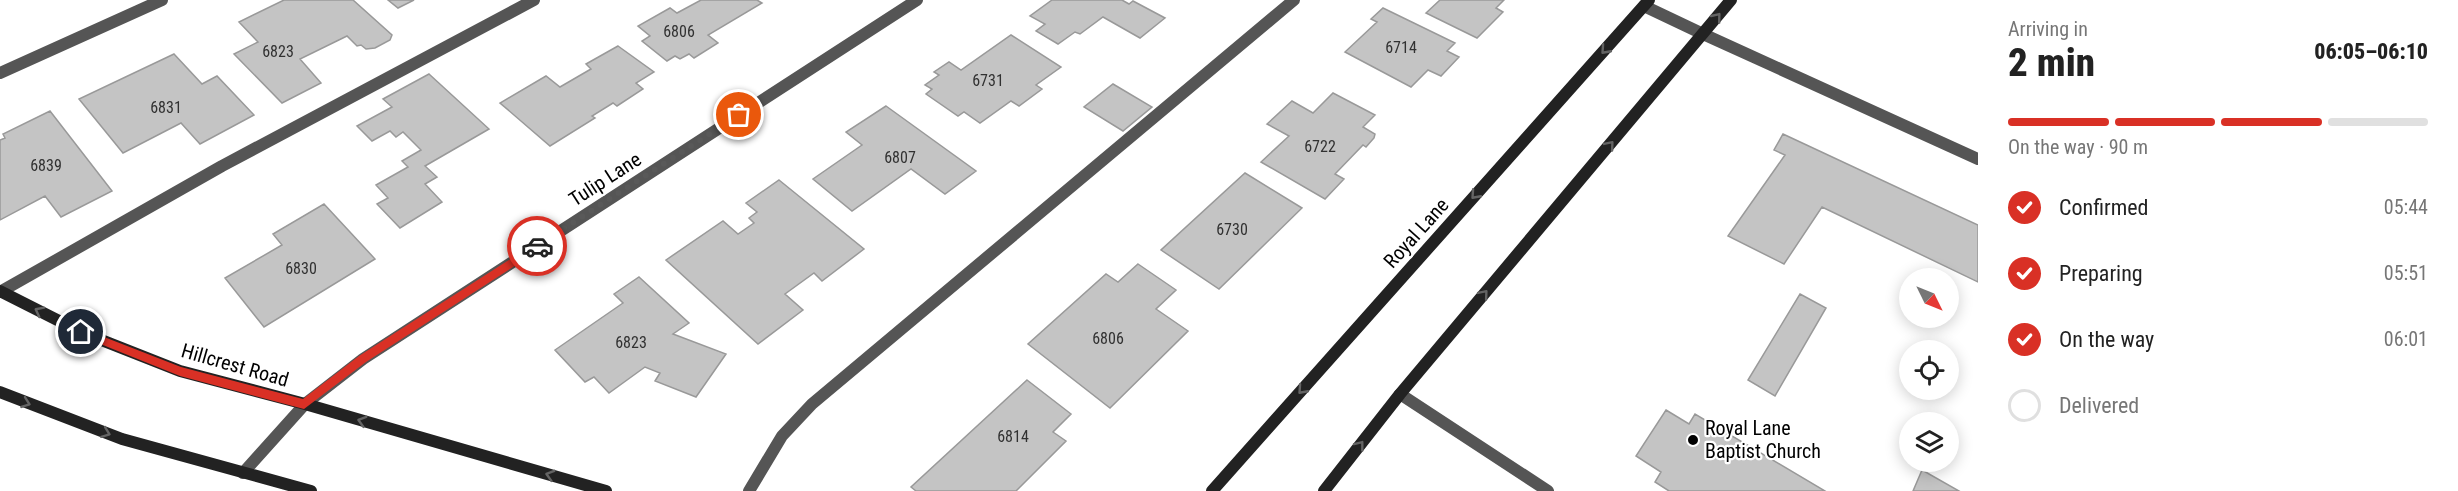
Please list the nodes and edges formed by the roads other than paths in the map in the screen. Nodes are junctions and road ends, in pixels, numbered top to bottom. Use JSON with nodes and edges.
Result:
{"nodes":[{"id":1,"x":162,"y":0,"type":"edge"},
{"id":2,"x":534,"y":0,"type":"edge"},
{"id":3,"x":917,"y":0,"type":"edge"},
{"id":4,"x":1294,"y":0,"type":"edge"},
{"id":5,"x":1631,"y":0,"type":"edge"},
{"id":6,"x":1731,"y":0,"type":"edge"},
{"id":7,"x":1646,"y":3,"type":"edge"},
{"id":8,"x":1703,"y":34,"type":"junction"},
{"id":9,"x":0,"y":73,"type":"edge"},
{"id":10,"x":1978,"y":159,"type":"edge"},
{"id":11,"x":0,"y":292,"type":"edge"},
{"id":12,"x":0,"y":392,"type":"edge"},
{"id":13,"x":1400,"y":393,"type":"junction"},
{"id":14,"x":304,"y":404,"type":"junction"},
{"id":15,"x":243,"y":473,"type":"junction"},
{"id":16,"x":311,"y":491,"type":"edge"},
{"id":17,"x":606,"y":491,"type":"edge"},
{"id":18,"x":749,"y":491,"type":"edge"},
{"id":19,"x":1212,"y":491,"type":"edge"},
{"id":20,"x":1324,"y":491,"type":"edge"},
{"id":21,"x":1548,"y":491,"type":"edge"}],
"edges":[{"from":1,"to":9,"type":"street"},
{"from":2,"to":11,"type":"street"},
{"from":3,"to":14,"type":"street","name":"Tulip Lane"},
{"from":4,"to":18,"type":"street"},
{"from":5,"to":7,"type":"main road"},
{"from":8,"to":6,"type":"main road","one_way":true},
{"from":7,"to":8,"type":"street"},
{"from":7,"to":19,"type":"main road","name":"Royal Lane","one_way":true},
{"from":8,"to":10,"type":"street"},
{"from":13,"to":8,"type":"main road","one_way":true},
{"from":14,"to":11,"type":"main road","name":"Hillcrest Road","one_way":true},
{"from":12,"to":15,"type":"main road","one_way":true},
{"from":20,"to":13,"type":"main road","one_way":true},
{"from":13,"to":21,"type":"street"},
{"from":14,"to":15,"type":"street","name":"Tulip Lane"},
{"from":17,"to":14,"type":"main road","name":"Hillcrest Road","one_way":true},
{"from":15,"to":16,"type":"main road"}]}
